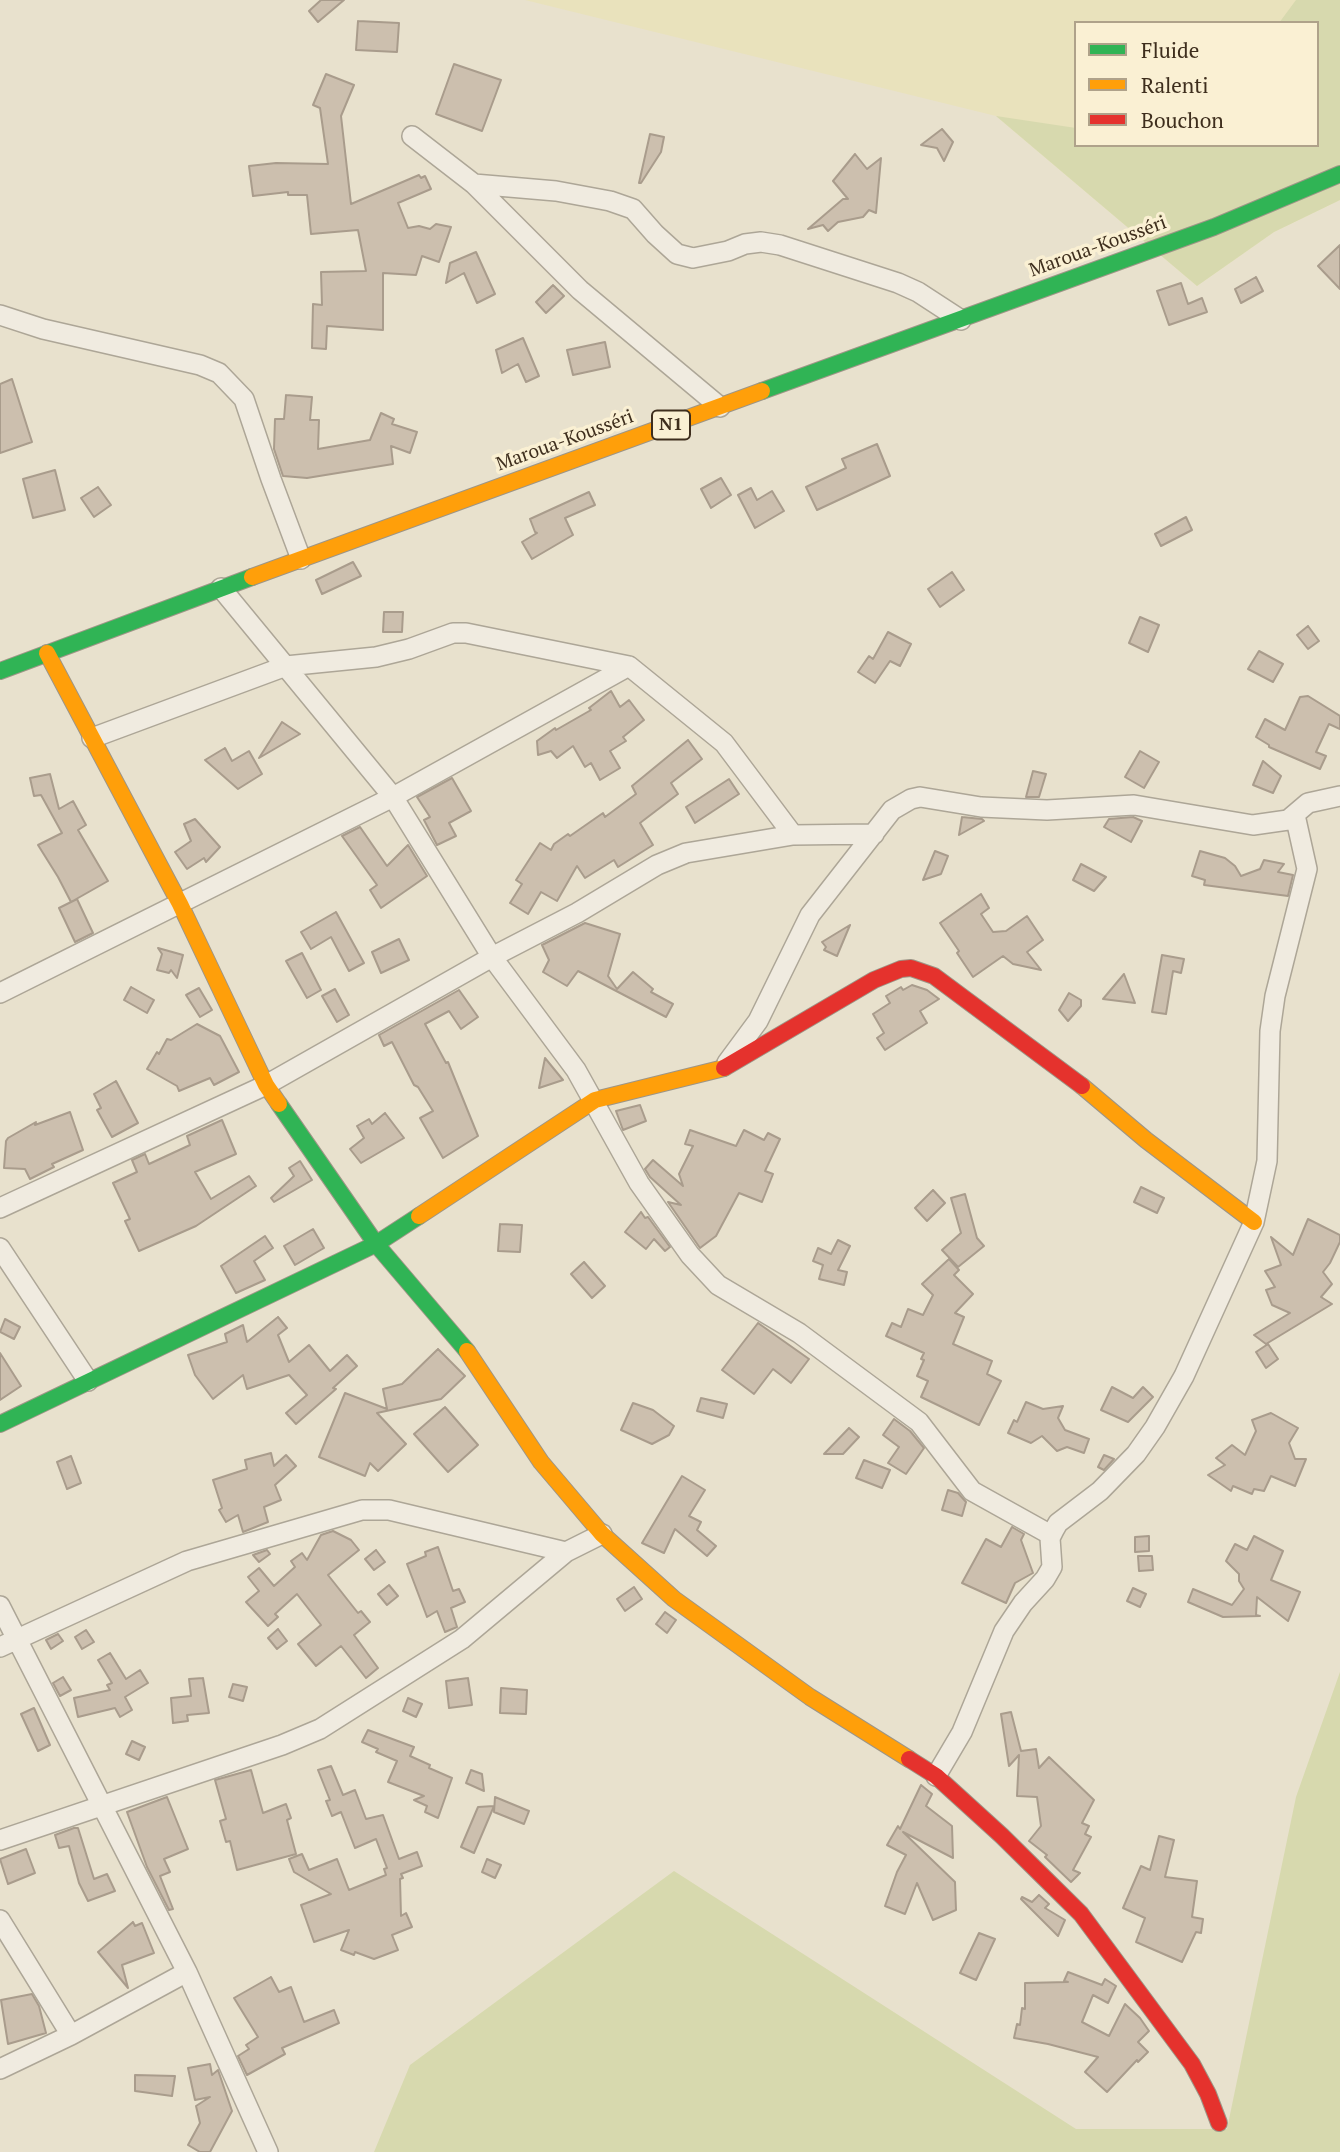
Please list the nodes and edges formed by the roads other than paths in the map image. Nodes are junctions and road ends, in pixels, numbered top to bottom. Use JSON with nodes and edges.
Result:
{"nodes":[{"id":1,"x":412,"y":136,"type":"dead end"},
{"id":2,"x":1340,"y":174,"type":"edge"},
{"id":3,"x":474,"y":184,"type":"junction"},
{"id":4,"x":0,"y":315,"type":"edge"},
{"id":5,"x":961,"y":320,"type":"junction"},
{"id":6,"x":720,"y":407,"type":"junction"},
{"id":7,"x":302,"y":559,"type":"junction"},
{"id":8,"x":221,"y":588,"type":"junction"},
{"id":9,"x":47,"y":653,"type":"junction"},
{"id":10,"x":286,"y":666,"type":"junction"},
{"id":11,"x":629,"y":666,"type":"junction"},
{"id":12,"x":0,"y":671,"type":"edge"},
{"id":13,"x":92,"y":738,"type":"junction"},
{"id":14,"x":1340,"y":796,"type":"edge"},
{"id":15,"x":393,"y":797,"type":"junction"},
{"id":16,"x":1295,"y":815,"type":"junction"},
{"id":17,"x":874,"y":834,"type":"junction"},
{"id":18,"x":793,"y":835,"type":"junction"},
{"id":19,"x":180,"y":904,"type":"junction"},
{"id":20,"x":492,"y":957,"type":"junction"},
{"id":21,"x":0,"y":993,"type":"edge"},
{"id":22,"x":722,"y":1069,"type":"junction"},
{"id":23,"x":266,"y":1085,"type":"junction"},
{"id":24,"x":595,"y":1100,"type":"junction"},
{"id":25,"x":0,"y":1208,"type":"edge"},
{"id":26,"x":1254,"y":1222,"type":"junction"},
{"id":27,"x":376,"y":1244,"type":"junction"},
{"id":28,"x":0,"y":1248,"type":"edge"},
{"id":29,"x":88,"y":1381,"type":"junction"},
{"id":30,"x":0,"y":1424,"type":"edge"},
{"id":31,"x":602,"y":1534,"type":"junction"},
{"id":32,"x":1051,"y":1535,"type":"junction"},
{"id":33,"x":566,"y":1552,"type":"junction"},
{"id":34,"x":0,"y":1606,"type":"edge"},
{"id":35,"x":9,"y":1643,"type":"edge"},
{"id":36,"x":936,"y":1776,"type":"junction"},
{"id":37,"x":100,"y":1805,"type":"junction"},
{"id":38,"x":0,"y":1840,"type":"edge"},
{"id":39,"x":0,"y":1920,"type":"edge"},
{"id":40,"x":187,"y":1972,"type":"junction"},
{"id":41,"x":71,"y":2035,"type":"junction"},
{"id":42,"x":0,"y":2069,"type":"edge"},
{"id":43,"x":1219,"y":2123,"type":"dead end"},
{"id":44,"x":268,"y":2152,"type":"edge"}],
"edges":[{"from":1,"to":3,"type":"street"},
{"from":2,"to":5,"type":"main road","name":"Maroua-Kousséri","number":"N1"},
{"from":3,"to":5,"type":"street"},
{"from":3,"to":6,"type":"street"},
{"from":4,"to":7,"type":"street"},
{"from":5,"to":6,"type":"main road","name":"Maroua-Kousséri","number":"N1"},
{"from":6,"to":7,"type":"main road","name":"Maroua-Kousséri","number":"N1"},
{"from":7,"to":8,"type":"main road","name":"Maroua-Kousséri","number":"N1"},
{"from":8,"to":9,"type":"main road","name":"Maroua-Kousséri","number":"N1"},
{"from":8,"to":10,"type":"street"},
{"from":9,"to":12,"type":"main road","name":"Maroua-Kousséri","number":"N1"},
{"from":9,"to":13,"type":"main road"},
{"from":10,"to":11,"type":"street"},
{"from":10,"to":13,"type":"street"},
{"from":10,"to":15,"type":"street"},
{"from":11,"to":15,"type":"street"},
{"from":11,"to":18,"type":"street"},
{"from":13,"to":19,"type":"main road"},
{"from":14,"to":16,"type":"street"},
{"from":15,"to":19,"type":"street"},
{"from":15,"to":20,"type":"street"},
{"from":16,"to":17,"type":"street"},
{"from":16,"to":26,"type":"street"},
{"from":17,"to":18,"type":"street"},
{"from":17,"to":22,"type":"street"},
{"from":18,"to":20,"type":"street"},
{"from":19,"to":21,"type":"street"},
{"from":19,"to":23,"type":"main road"},
{"from":20,"to":23,"type":"street"},
{"from":20,"to":24,"type":"street"},
{"from":22,"to":24,"type":"main road"},
{"from":22,"to":26,"type":"main road"},
{"from":23,"to":25,"type":"street"},
{"from":23,"to":27,"type":"main road"},
{"from":24,"to":27,"type":"main road"},
{"from":24,"to":32,"type":"street"},
{"from":26,"to":32,"type":"street"},
{"from":27,"to":29,"type":"main road"},
{"from":27,"to":31,"type":"main road"},
{"from":28,"to":29,"type":"street"},
{"from":29,"to":30,"type":"main road"},
{"from":31,"to":33,"type":"street"},
{"from":31,"to":36,"type":"main road"},
{"from":32,"to":36,"type":"street"},
{"from":33,"to":35,"type":"street"},
{"from":33,"to":37,"type":"street"},
{"from":34,"to":35,"type":"street"},
{"from":35,"to":37,"type":"street"},
{"from":36,"to":43,"type":"main road"},
{"from":37,"to":38,"type":"street"},
{"from":37,"to":40,"type":"street"},
{"from":39,"to":41,"type":"street"},
{"from":40,"to":41,"type":"street"},
{"from":40,"to":44,"type":"street"},
{"from":41,"to":42,"type":"street"}]}
